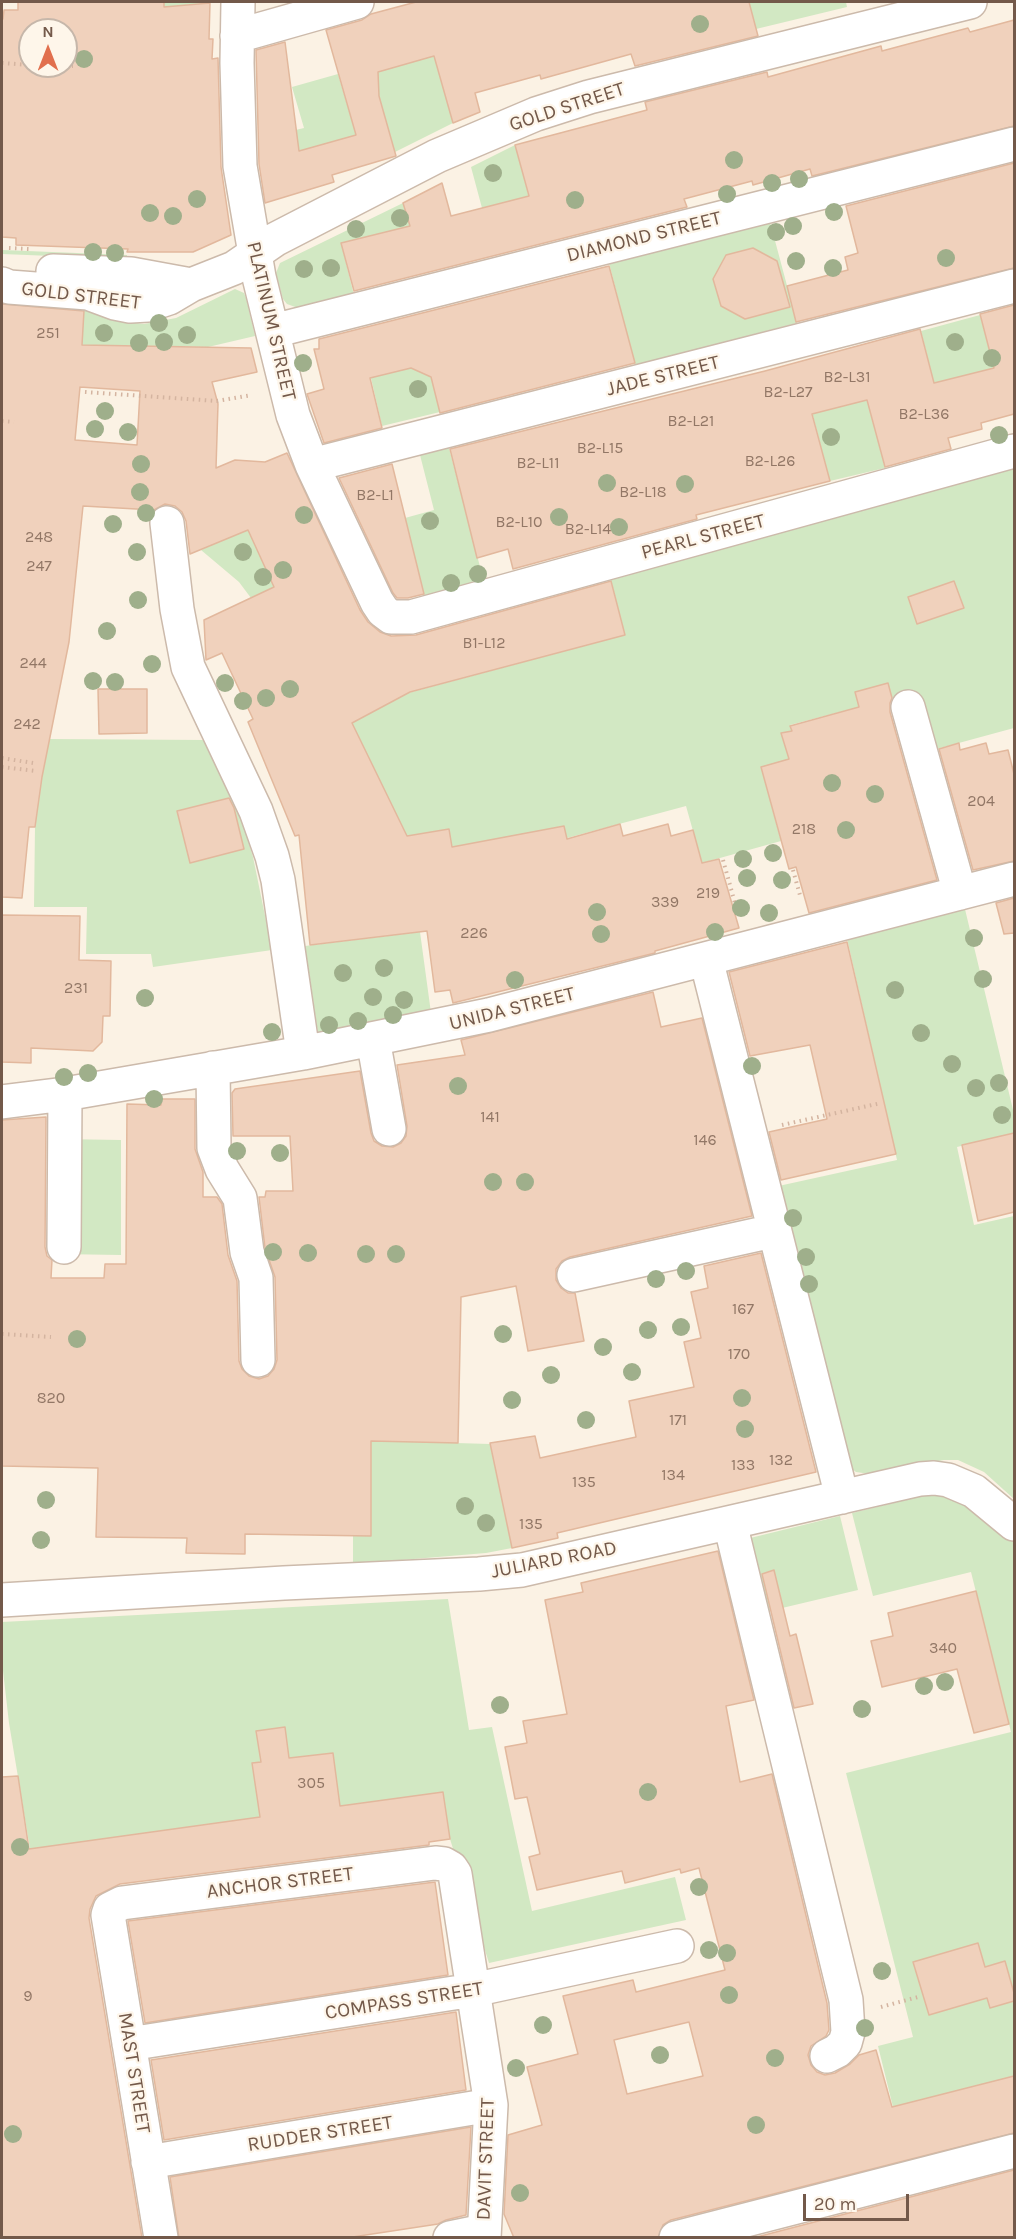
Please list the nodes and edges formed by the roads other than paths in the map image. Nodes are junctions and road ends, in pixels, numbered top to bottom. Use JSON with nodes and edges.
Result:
{"nodes":[{"id":1,"x":238,"y":2,"type":"edge"},
{"id":2,"x":357,"y":2,"type":"edge"},
{"id":3,"x":970,"y":2,"type":"edge"},
{"id":4,"x":237,"y":36,"type":"junction"},
{"id":5,"x":1014,"y":144,"type":"edge"},
{"id":6,"x":255,"y":254,"type":"junction"},
{"id":7,"x":2,"y":271,"type":"edge"},
{"id":8,"x":2,"y":284,"type":"edge"},
{"id":9,"x":192,"y":285,"type":"junction"},
{"id":10,"x":1014,"y":286,"type":"edge"},
{"id":11,"x":273,"y":330,"type":"junction"},
{"id":12,"x":1014,"y":451,"type":"edge"},
{"id":13,"x":312,"y":465,"type":"junction"},
{"id":14,"x":167,"y":523,"type":"dead end"},
{"id":15,"x":391,"y":617,"type":"joint"},
{"id":16,"x":908,"y":707,"type":"dead end"},
{"id":17,"x":1014,"y":879,"type":"edge"},
{"id":18,"x":960,"y":893,"type":"junction"},
{"id":19,"x":706,"y":959,"type":"junction"},
{"id":20,"x":373,"y":1039,"type":"junction"},
{"id":21,"x":303,"y":1053,"type":"junction"},
{"id":22,"x":213,"y":1068,"type":"junction"},
{"id":23,"x":65,"y":1094,"type":"junction"},
{"id":24,"x":2,"y":1102,"type":"edge"},
{"id":25,"x":389,"y":1129,"type":"dead end"},
{"id":26,"x":773,"y":1231,"type":"junction"},
{"id":27,"x":64,"y":1247,"type":"dead end"},
{"id":28,"x":574,"y":1275,"type":"dead end"},
{"id":29,"x":258,"y":1360,"type":"dead end"},
{"id":30,"x":842,"y":1497,"type":"junction"},
{"id":31,"x":730,"y":1522,"type":"junction"},
{"id":32,"x":1014,"y":1524,"type":"edge"},
{"id":33,"x":2,"y":1600,"type":"edge"},
{"id":34,"x":451,"y":1868,"type":"joint"},
{"id":35,"x":110,"y":1909,"type":"joint"},
{"id":36,"x":677,"y":1946,"type":"dead end"},
{"id":37,"x":473,"y":1990,"type":"junction"},
{"id":38,"x":129,"y":2044,"type":"junction"},
{"id":39,"x":827,"y":2056,"type":"dead end"},
{"id":40,"x":491,"y":2105,"type":"junction"},
{"id":41,"x":1014,"y":2151,"type":"edge"},
{"id":42,"x":148,"y":2162,"type":"junction"},
{"id":43,"x":484,"y":2234,"type":"edge"},
{"id":44,"x":161,"y":2238,"type":"edge"},
{"id":45,"x":450,"y":2238,"type":"edge"},
{"id":46,"x":676,"y":2238,"type":"edge"}],
"edges":[{"from":1,"to":4,"type":"street","name":"PLATINUM STREET"},
{"from":2,"to":4,"type":"street"},
{"from":3,"to":6,"type":"street","name":"GOLD STREET"},
{"from":4,"to":6,"type":"street","name":"PLATINUM STREET"},
{"from":5,"to":11,"type":"street","name":"DIAMOND STREET"},
{"from":6,"to":9,"type":"street","name":"GOLD STREET"},
{"from":6,"to":11,"type":"street","name":"PLATINUM STREET"},
{"from":7,"to":9,"type":"street","name":"GOLD STREET"},
{"from":8,"to":9,"type":"street","name":"GOLD STREET"},
{"from":10,"to":13,"type":"street","name":"JADE STREET"},
{"from":11,"to":13,"type":"street","name":"PLATINUM STREET"},
{"from":12,"to":15,"type":"street","name":"PEARL STREET"},
{"from":13,"to":15,"type":"street","name":"PLATINUM STREET"},
{"from":14,"to":21,"type":"street"},
{"from":16,"to":18,"type":"street"},
{"from":17,"to":18,"type":"street","name":"UNIDA STREET"},
{"from":18,"to":19,"type":"street","name":"UNIDA STREET"},
{"from":19,"to":20,"type":"street","name":"UNIDA STREET"},
{"from":19,"to":26,"type":"street"},
{"from":20,"to":21,"type":"street","name":"UNIDA STREET"},
{"from":20,"to":25,"type":"street"},
{"from":21,"to":22,"type":"street","name":"UNIDA STREET"},
{"from":22,"to":23,"type":"street","name":"UNIDA STREET"},
{"from":22,"to":29,"type":"street"},
{"from":23,"to":24,"type":"street","name":"UNIDA STREET"},
{"from":23,"to":27,"type":"street"},
{"from":26,"to":28,"type":"street"},
{"from":26,"to":30,"type":"street"},
{"from":30,"to":31,"type":"street","name":"JULIARD ROAD"},
{"from":30,"to":32,"type":"street","name":"JULIARD ROAD"},
{"from":31,"to":33,"type":"street","name":"JULIARD ROAD"},
{"from":31,"to":39,"type":"street"},
{"from":34,"to":35,"type":"street","name":"ANCHOR STREET"},
{"from":34,"to":37,"type":"street","name":"DAVIT STREET"},
{"from":35,"to":38,"type":"street","name":"MAST STREET"},
{"from":36,"to":37,"type":"street","name":"COMPASS STREET"},
{"from":37,"to":38,"type":"street","name":"COMPASS STREET"},
{"from":37,"to":40,"type":"street","name":"DAVIT STREET"},
{"from":38,"to":42,"type":"street","name":"MAST STREET"},
{"from":40,"to":42,"type":"street","name":"RUDDER STREET"},
{"from":40,"to":43,"type":"street","name":"DAVIT STREET"},
{"from":41,"to":46,"type":"street"},
{"from":42,"to":44,"type":"street","name":"MAST STREET"},
{"from":43,"to":45,"type":"street"}]}
